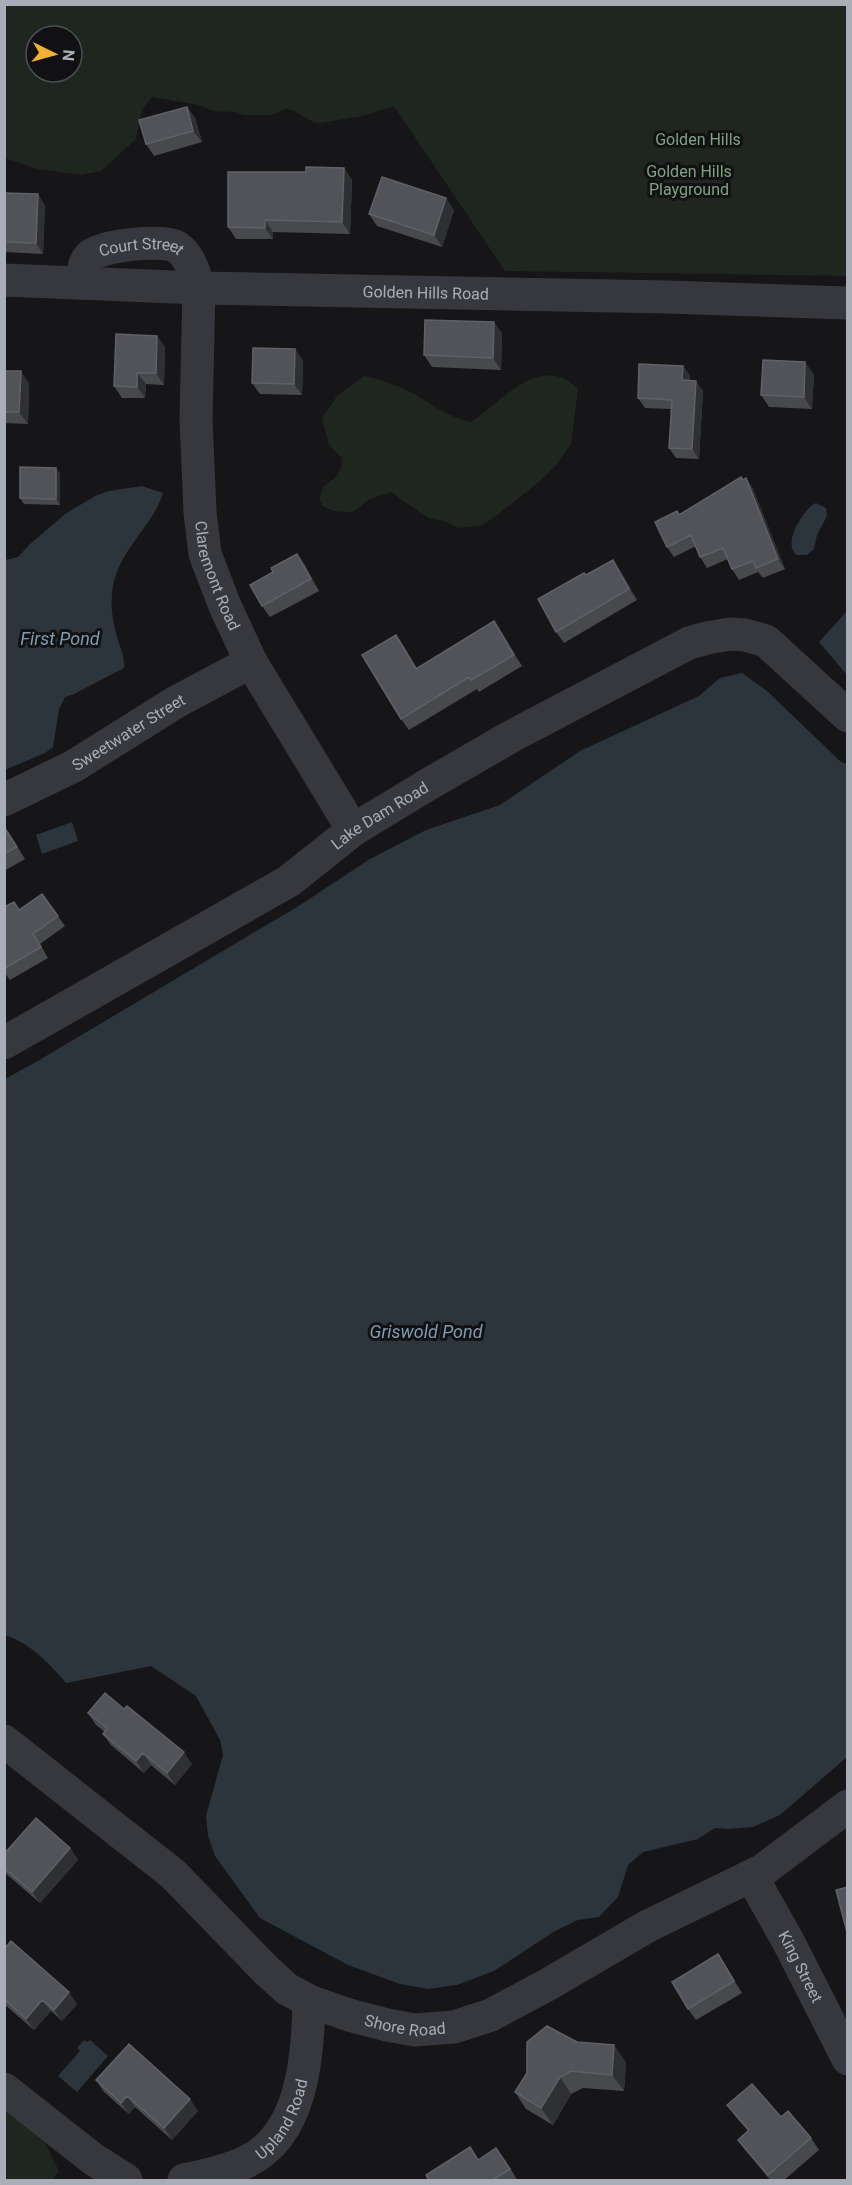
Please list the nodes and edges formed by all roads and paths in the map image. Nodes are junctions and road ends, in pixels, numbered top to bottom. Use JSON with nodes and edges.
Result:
{"nodes":[{"id":1,"x":4,"y":280,"type":"edge"},
{"id":2,"x":199,"y":288,"type":"junction"},
{"id":3,"x":848,"y":303,"type":"edge"},
{"id":4,"x":251,"y":662,"type":"junction"},
{"id":5,"x":848,"y":716,"type":"edge"},
{"id":6,"x":4,"y":800,"type":"edge"},
{"id":7,"x":353,"y":830,"type":"junction"},
{"id":8,"x":4,"y":1043,"type":"edge"},
{"id":9,"x":4,"y":1741,"type":"edge"},
{"id":10,"x":848,"y":1806,"type":"edge"},
{"id":11,"x":752,"y":1876,"type":"junction"},
{"id":12,"x":309,"y":2001,"type":"junction"},
{"id":13,"x":848,"y":2058,"type":"edge"},
{"id":14,"x":4,"y":2089,"type":"edge"},
{"id":15,"x":126,"y":2181,"type":"edge"},
{"id":16,"x":184,"y":2181,"type":"edge"}],
"edges":[{"from":1,"to":2,"type":"street","name":"Golden Hills Road"},
{"from":2,"to":3,"type":"street","name":"Golden Hills Road"},
{"from":2,"to":4,"type":"street","name":"Claremont Road"},
{"from":4,"to":6,"type":"street","name":"Sweetwater Street"},
{"from":4,"to":7,"type":"street","name":"Claremont Road"},
{"from":5,"to":7,"type":"street","name":"Lake Dam Road"},
{"from":7,"to":8,"type":"street","name":"Lake Dam Road"},
{"from":9,"to":12,"type":"street","name":"Shore Road"},
{"from":10,"to":11,"type":"street","name":"Shore Road"},
{"from":11,"to":12,"type":"street","name":"Shore Road"},
{"from":11,"to":13,"type":"street","name":"King Street"},
{"from":12,"to":16,"type":"street","name":"Upland Road"},
{"from":14,"to":15,"type":"street"}]}
